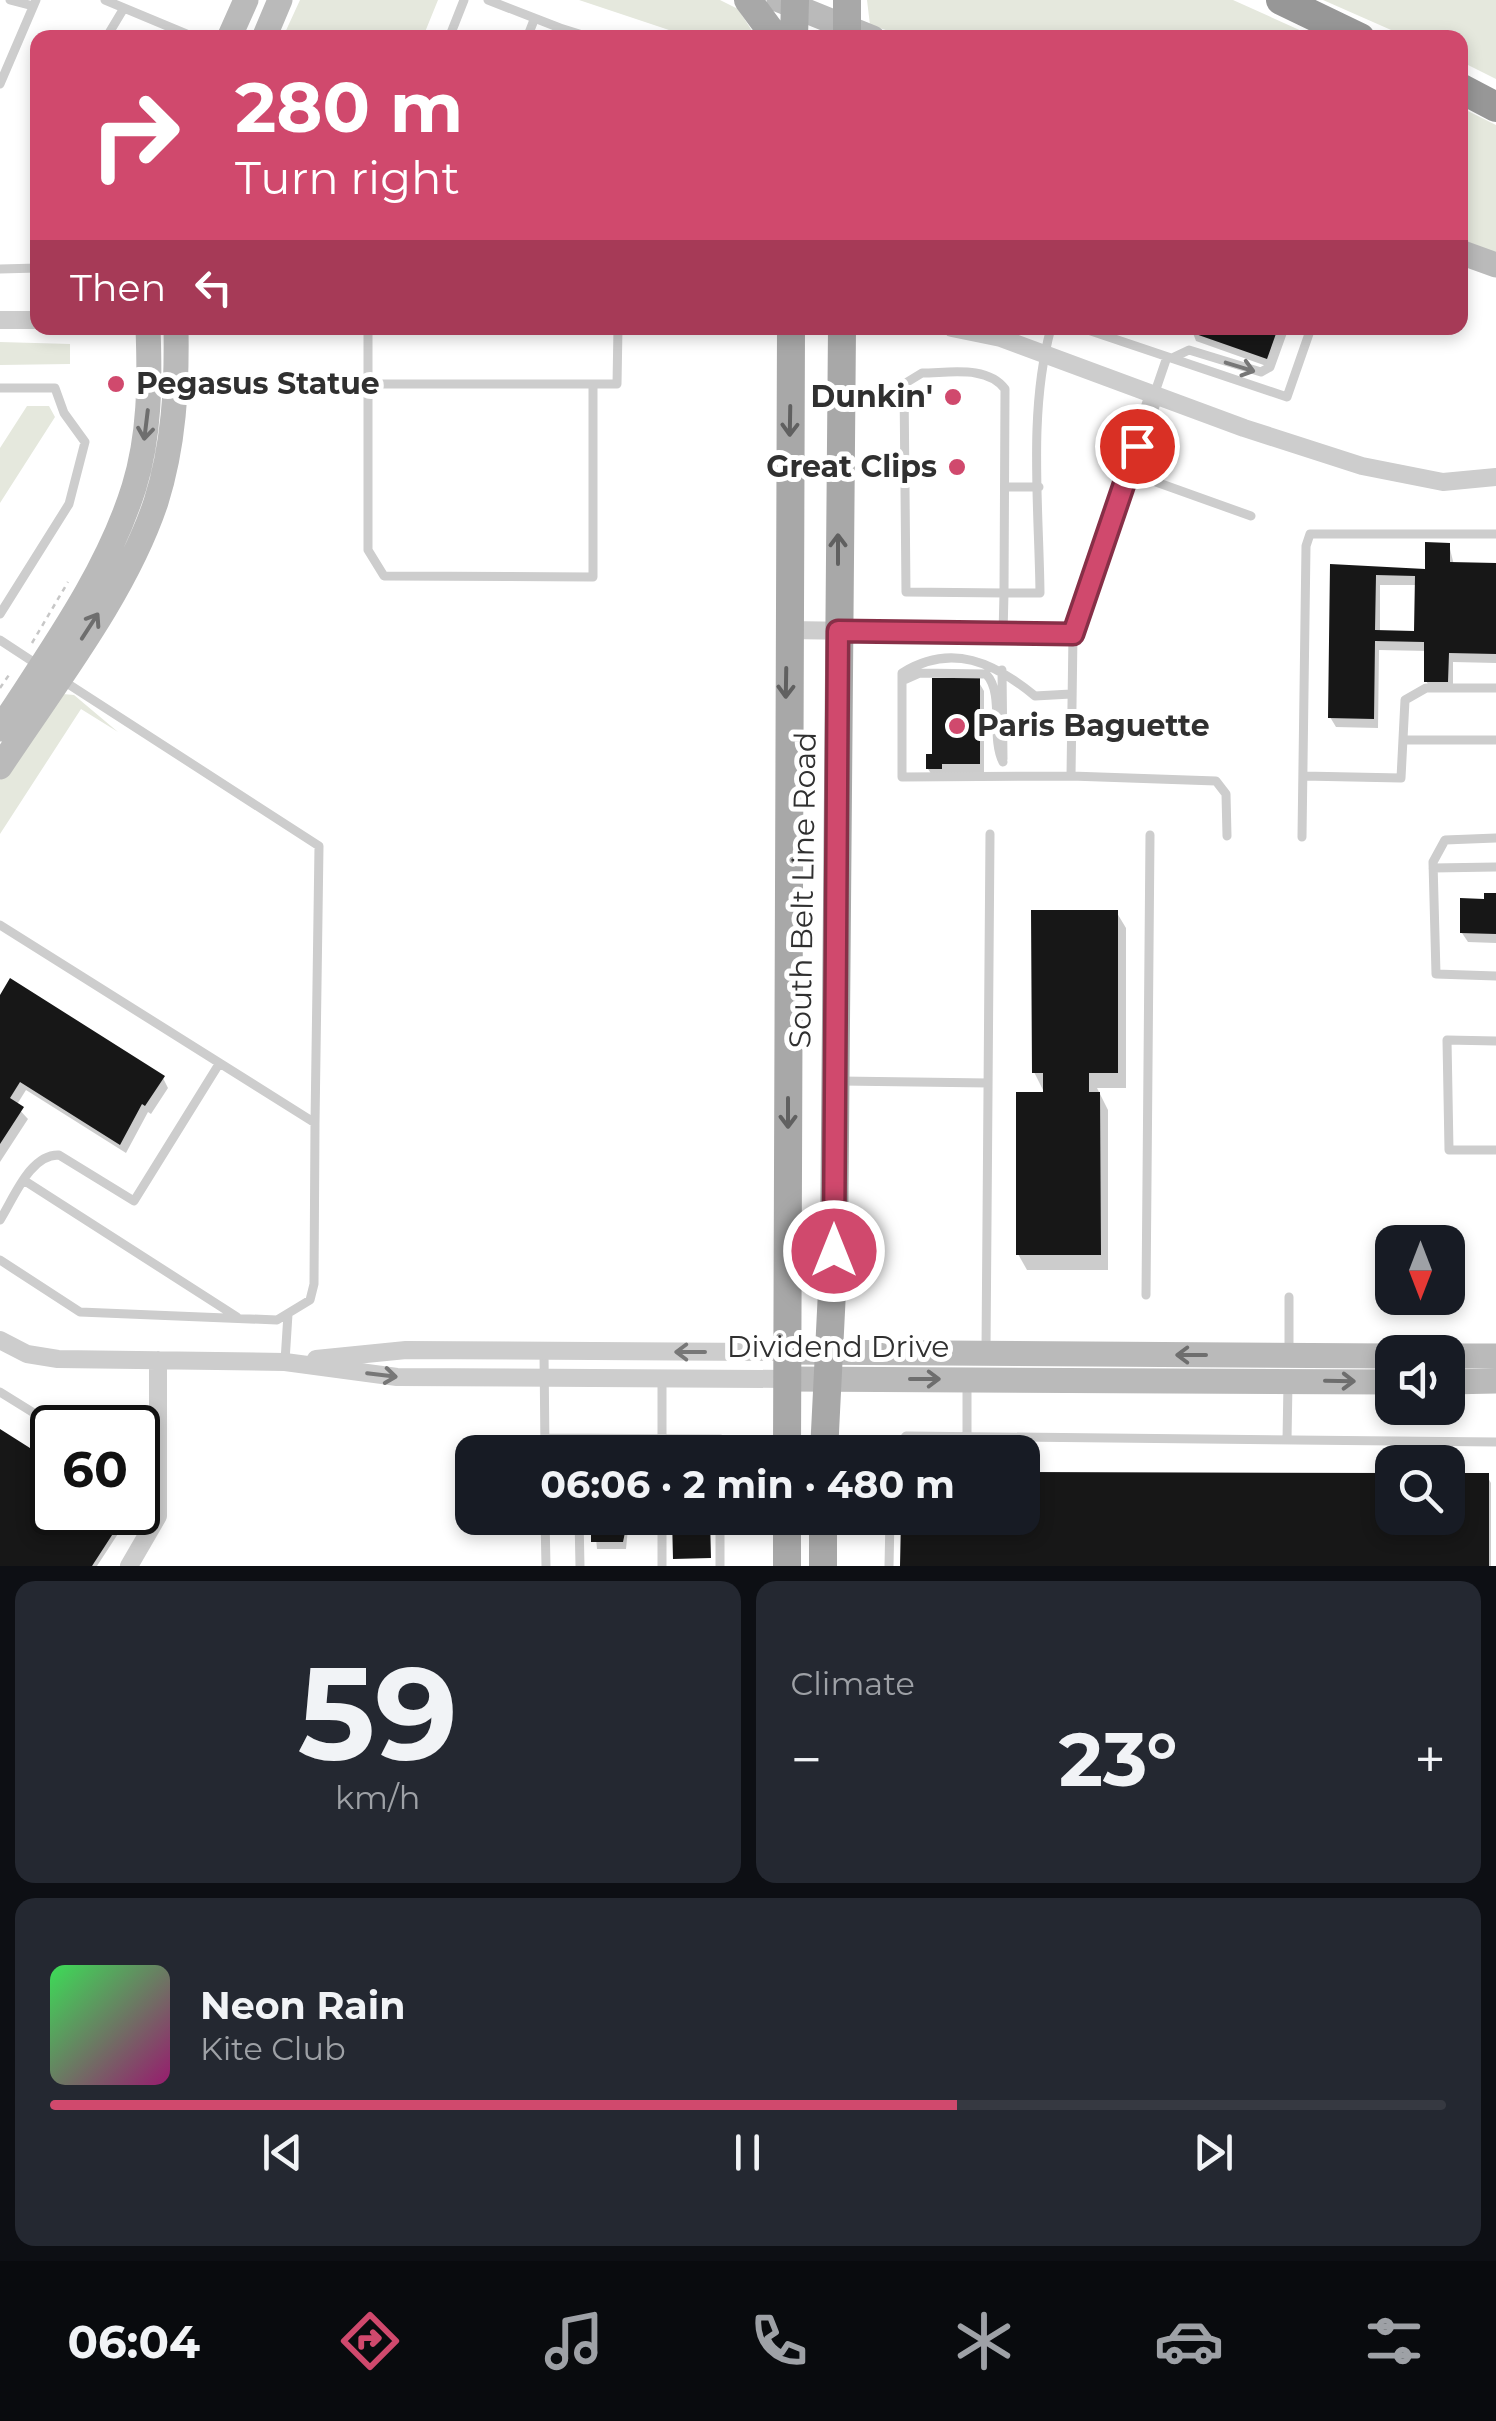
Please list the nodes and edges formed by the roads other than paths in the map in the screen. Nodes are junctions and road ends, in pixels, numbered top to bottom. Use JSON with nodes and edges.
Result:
{"nodes":[{"id":1,"x":10,"y":0,"type":"edge"},
{"id":2,"x":105,"y":0,"type":"edge"},
{"id":3,"x":246,"y":0,"type":"edge"},
{"id":4,"x":280,"y":0,"type":"edge"},
{"id":5,"x":464,"y":0,"type":"edge"},
{"id":6,"x":488,"y":0,"type":"edge"},
{"id":7,"x":748,"y":0,"type":"edge"},
{"id":8,"x":1281,"y":0,"type":"edge"},
{"id":9,"x":789,"y":2,"type":"edge"},
{"id":10,"x":34,"y":3,"type":"edge"},
{"id":11,"x":124,"y":8,"type":"junction"},
{"id":12,"x":534,"y":20,"type":"junction"},
{"id":13,"x":854,"y":26,"type":"edge"},
{"id":14,"x":111,"y":30,"type":"edge"},
{"id":15,"x":177,"y":30,"type":"edge"},
{"id":16,"x":233,"y":30,"type":"edge"},
{"id":17,"x":267,"y":30,"type":"edge"},
{"id":18,"x":453,"y":30,"type":"edge"},
{"id":19,"x":530,"y":30,"type":"edge"},
{"id":20,"x":552,"y":30,"type":"edge"},
{"id":21,"x":770,"y":30,"type":"edge"},
{"id":22,"x":793,"y":30,"type":"edge"},
{"id":23,"x":1343,"y":30,"type":"edge"},
{"id":24,"x":0,"y":45,"type":"edge"},
{"id":25,"x":14,"y":48,"type":"junction"},
{"id":26,"x":0,"y":84,"type":"edge"},
{"id":27,"x":1468,"y":92,"type":"edge"},
{"id":28,"x":1496,"y":107,"type":"edge"},
{"id":29,"x":1468,"y":255,"type":"edge"},
{"id":30,"x":1496,"y":265,"type":"edge"},
{"id":31,"x":30,"y":267,"type":"edge"},
{"id":32,"x":0,"y":269,"type":"edge"},
{"id":33,"x":0,"y":320,"type":"edge"},
{"id":34,"x":30,"y":320,"type":"edge"},
{"id":35,"x":148,"y":335,"type":"edge"},
{"id":36,"x":176,"y":335,"type":"edge"},
{"id":37,"x":368,"y":335,"type":"edge"},
{"id":38,"x":618,"y":335,"type":"edge"},
{"id":39,"x":790,"y":335,"type":"edge"},
{"id":40,"x":842,"y":335,"type":"edge"},
{"id":41,"x":977,"y":335,"type":"edge"},
{"id":42,"x":1049,"y":335,"type":"edge"},
{"id":43,"x":1103,"y":335,"type":"edge"},
{"id":44,"x":1281,"y":335,"type":"edge"},
{"id":45,"x":1308,"y":335,"type":"edge"},
{"id":46,"x":1044,"y":354,"type":"junction"},
{"id":47,"x":1170,"y":358,"type":"junction"},
{"id":48,"x":368,"y":384,"type":"junction"},
{"id":49,"x":593,"y":384,"type":"junction"},
{"id":50,"x":0,"y":388,"type":"edge"},
{"id":51,"x":1154,"y":395,"type":"junction"},
{"id":52,"x":1128,"y":472,"type":"junction"},
{"id":53,"x":1496,"y":477,"type":"edge"},
{"id":54,"x":1005,"y":487,"type":"junction"},
{"id":55,"x":1039,"y":487,"type":"junction"},
{"id":56,"x":1251,"y":516,"type":"dead end"},
{"id":57,"x":1496,"y":534,"type":"edge"},
{"id":58,"x":1004,"y":593,"type":"junction"},
{"id":59,"x":0,"y":614,"type":"edge"},
{"id":60,"x":787,"y":630,"type":"junction"},
{"id":61,"x":838,"y":631,"type":"junction"},
{"id":62,"x":1002,"y":634,"type":"junction"},
{"id":63,"x":1073,"y":634,"type":"junction"},
{"id":64,"x":0,"y":640,"type":"edge"},
{"id":65,"x":37,"y":665,"type":"junction"},
{"id":66,"x":1002,"y":670,"type":"junction"},
{"id":67,"x":902,"y":680,"type":"junction"},
{"id":68,"x":1496,"y":688,"type":"edge"},
{"id":69,"x":1070,"y":694,"type":"junction"},
{"id":70,"x":0,"y":729,"type":"edge"},
{"id":71,"x":1403,"y":740,"type":"junction"},
{"id":72,"x":1496,"y":740,"type":"edge"},
{"id":73,"x":1002,"y":762,"type":"junction"},
{"id":74,"x":0,"y":768,"type":"edge"},
{"id":75,"x":1002,"y":776,"type":"junction"},
{"id":76,"x":1071,"y":776,"type":"junction"},
{"id":77,"x":1303,"y":776,"type":"junction"},
{"id":78,"x":990,"y":834,"type":"dead end"},
{"id":79,"x":1150,"y":836,"type":"dead end"},
{"id":80,"x":1227,"y":836,"type":"dead end"},
{"id":81,"x":1302,"y":837,"type":"dead end"},
{"id":82,"x":1496,"y":838,"type":"edge"},
{"id":83,"x":1496,"y":867,"type":"edge"},
{"id":84,"x":1433,"y":868,"type":"junction"},
{"id":85,"x":0,"y":924,"type":"edge"},
{"id":86,"x":1496,"y":976,"type":"edge"},
{"id":87,"x":1496,"y":1040,"type":"edge"},
{"id":88,"x":219,"y":1064,"type":"junction"},
{"id":89,"x":834,"y":1081,"type":"junction"},
{"id":90,"x":988,"y":1083,"type":"junction"},
{"id":91,"x":315,"y":1123,"type":"junction"},
{"id":92,"x":1496,"y":1150,"type":"edge"},
{"id":93,"x":25,"y":1181,"type":"junction"},
{"id":94,"x":0,"y":1220,"type":"edge"},
{"id":95,"x":0,"y":1260,"type":"edge"},
{"id":96,"x":1146,"y":1296,"type":"dead end"},
{"id":97,"x":1289,"y":1297,"type":"dead end"},
{"id":98,"x":288,"y":1314,"type":"junction"},
{"id":99,"x":239,"y":1319,"type":"junction"},
{"id":100,"x":0,"y":1340,"type":"edge"},
{"id":101,"x":544,"y":1352,"type":"junction"},
{"id":102,"x":986,"y":1353,"type":"junction"},
{"id":103,"x":1465,"y":1356,"type":"edge"},
{"id":104,"x":1496,"y":1356,"type":"edge"},
{"id":105,"x":1375,"y":1358,"type":"edge"},
{"id":106,"x":158,"y":1360,"type":"junction"},
{"id":107,"x":285,"y":1362,"type":"junction"},
{"id":108,"x":787,"y":1365,"type":"junction"},
{"id":109,"x":829,"y":1365,"type":"junction"},
{"id":110,"x":1288,"y":1368,"type":"junction"},
{"id":111,"x":544,"y":1378,"type":"junction"},
{"id":112,"x":662,"y":1380,"type":"junction"},
{"id":113,"x":967,"y":1380,"type":"junction"},
{"id":114,"x":1375,"y":1380,"type":"edge"},
{"id":115,"x":1496,"y":1381,"type":"edge"},
{"id":116,"x":1465,"y":1382,"type":"edge"},
{"id":117,"x":0,"y":1392,"type":"edge"},
{"id":118,"x":158,"y":1405,"type":"edge"},
{"id":119,"x":30,"y":1411,"type":"edge"},
{"id":120,"x":545,"y":1435,"type":"edge"},
{"id":121,"x":662,"y":1435,"type":"edge"},
{"id":122,"x":787,"y":1435,"type":"edge"},
{"id":123,"x":825,"y":1435,"type":"edge"},
{"id":124,"x":967,"y":1435,"type":"edge"},
{"id":125,"x":1040,"y":1438,"type":"edge"},
{"id":126,"x":1287,"y":1440,"type":"junction"},
{"id":127,"x":1496,"y":1442,"type":"edge"},
{"id":128,"x":148,"y":1535,"type":"edge"},
{"id":129,"x":545,"y":1535,"type":"edge"},
{"id":130,"x":579,"y":1535,"type":"edge"},
{"id":131,"x":662,"y":1535,"type":"edge"},
{"id":132,"x":720,"y":1535,"type":"edge"},
{"id":133,"x":787,"y":1535,"type":"edge"},
{"id":134,"x":823,"y":1535,"type":"edge"},
{"id":135,"x":890,"y":1535,"type":"edge"},
{"id":136,"x":129,"y":1566,"type":"edge"},
{"id":137,"x":546,"y":1566,"type":"edge"},
{"id":138,"x":580,"y":1566,"type":"edge"},
{"id":139,"x":662,"y":1566,"type":"edge"},
{"id":140,"x":720,"y":1566,"type":"edge"},
{"id":141,"x":787,"y":1566,"type":"edge"},
{"id":142,"x":823,"y":1566,"type":"edge"},
{"id":143,"x":889,"y":1566,"type":"edge"}],
"edges":[{"from":1,"to":10,"type":"lane"},
{"from":2,"to":11,"type":"lane"},
{"from":3,"to":16,"type":"street"},
{"from":4,"to":17,"type":"street"},
{"from":5,"to":18,"type":"lane"},
{"from":6,"to":12,"type":"lane"},
{"from":7,"to":21,"type":"main road"},
{"from":8,"to":23,"type":"highway"},
{"from":9,"to":13,"type":"street"},
{"from":9,"to":22,"type":"main road"},
{"from":10,"to":25,"type":"lane"},
{"from":11,"to":14,"type":"lane"},
{"from":11,"to":15,"type":"lane"},
{"from":12,"to":19,"type":"lane"},
{"from":12,"to":20,"type":"lane"},
{"from":24,"to":25,"type":"lane"},
{"from":25,"to":26,"type":"lane"},
{"from":27,"to":28,"type":"highway"},
{"from":29,"to":30,"type":"street"},
{"from":31,"to":32,"type":"lane"},
{"from":33,"to":34,"type":"street"},
{"from":35,"to":65,"type":"street","one_way":true},
{"from":65,"to":36,"type":"street","one_way":true},
{"from":37,"to":48,"type":"lane"},
{"from":38,"to":49,"type":"lane"},
{"from":39,"to":60,"type":"main road","name":"South Belt Line Road","one_way":true},
{"from":61,"to":40,"type":"main road","name":"South Belt Line Road","one_way":true},
{"from":41,"to":46,"type":"street"},
{"from":42,"to":46,"type":"lane"},
{"from":43,"to":47,"type":"lane"},
{"from":47,"to":44,"type":"lane","one_way":true},
{"from":45,"to":47,"type":"lane"},
{"from":46,"to":51,"type":"street"},
{"from":46,"to":55,"type":"lane"},
{"from":47,"to":51,"type":"lane"},
{"from":48,"to":49,"type":"lane"},
{"from":48,"to":49,"type":"lane"},
{"from":50,"to":59,"type":"lane"},
{"from":51,"to":52,"type":"street"},
{"from":51,"to":53,"type":"street"},
{"from":52,"to":56,"type":"lane"},
{"from":52,"to":63,"type":"street"},
{"from":54,"to":55,"type":"lane"},
{"from":54,"to":58,"type":"lane"},
{"from":54,"to":58,"type":"lane"},
{"from":55,"to":58,"type":"lane"},
{"from":57,"to":77,"type":"lane"},
{"from":58,"to":62,"type":"lane"},
{"from":60,"to":61,"type":"street"},
{"from":60,"to":108,"type":"main road","name":"South Belt Line Road","one_way":true},
{"from":61,"to":62,"type":"street"},
{"from":61,"to":89,"type":"main road","name":"South Belt Line Road"},
{"from":62,"to":63,"type":"street"},
{"from":63,"to":69,"type":"lane"},
{"from":64,"to":65,"type":"lane"},
{"from":65,"to":70,"type":"street"},
{"from":65,"to":74,"type":"street"},
{"from":65,"to":91,"type":"lane"},
{"from":66,"to":67,"type":"lane"},
{"from":66,"to":69,"type":"lane"},
{"from":66,"to":73,"type":"lane"},
{"from":67,"to":73,"type":"lane"},
{"from":67,"to":75,"type":"lane"},
{"from":68,"to":71,"type":"lane"},
{"from":69,"to":76,"type":"lane"},
{"from":71,"to":72,"type":"lane"},
{"from":71,"to":77,"type":"lane"},
{"from":73,"to":75,"type":"lane"},
{"from":75,"to":76,"type":"lane"},
{"from":76,"to":80,"type":"lane"},
{"from":77,"to":81,"type":"lane"},
{"from":78,"to":90,"type":"lane"},
{"from":79,"to":96,"type":"lane"},
{"from":82,"to":84,"type":"lane"},
{"from":83,"to":84,"type":"lane"},
{"from":84,"to":86,"type":"lane"},
{"from":85,"to":88,"type":"lane"},
{"from":87,"to":92,"type":"lane"},
{"from":88,"to":91,"type":"lane"},
{"from":88,"to":93,"type":"lane"},
{"from":89,"to":90,"type":"lane"},
{"from":89,"to":109,"type":"main road","name":"South Belt Line Road"},
{"from":90,"to":102,"type":"lane"},
{"from":91,"to":98,"type":"lane"},
{"from":93,"to":94,"type":"lane"},
{"from":93,"to":99,"type":"lane"},
{"from":95,"to":99,"type":"lane"},
{"from":97,"to":110,"type":"lane"},
{"from":98,"to":99,"type":"lane"},
{"from":98,"to":107,"type":"lane"},
{"from":100,"to":106,"type":"street","name":"Dividend Drive"},
{"from":101,"to":107,"type":"street","name":"Dividend Drive"},
{"from":108,"to":101,"type":"street","name":"Dividend Drive","one_way":true},
{"from":101,"to":111,"type":"lane"},
{"from":102,"to":109,"type":"street","name":"Dividend Drive"},
{"from":110,"to":102,"type":"street","name":"Dividend Drive","one_way":true},
{"from":103,"to":104,"type":"street"},
{"from":105,"to":110,"type":"street","name":"Dividend Drive"},
{"from":106,"to":107,"type":"street","name":"Dividend Drive"},
{"from":106,"to":118,"type":"street"},
{"from":107,"to":111,"type":"street","name":"Dividend Drive","one_way":true},
{"from":108,"to":109,"type":"street","name":"Dividend Drive"},
{"from":108,"to":112,"type":"street","name":"Dividend Drive"},
{"from":108,"to":122,"type":"main road","name":"South Belt Line Road"},
{"from":109,"to":113,"type":"street","name":"Dividend Drive","one_way":true},
{"from":109,"to":123,"type":"main road","name":"South Belt Line Road"},
{"from":110,"to":113,"type":"street","name":"Dividend Drive"},
{"from":110,"to":114,"type":"street","name":"Dividend Drive","one_way":true},
{"from":110,"to":126,"type":"lane"},
{"from":111,"to":112,"type":"street","name":"Dividend Drive"},
{"from":111,"to":120,"type":"lane"},
{"from":112,"to":121,"type":"lane"},
{"from":113,"to":124,"type":"lane"},
{"from":115,"to":116,"type":"street"},
{"from":117,"to":119,"type":"lane"},
{"from":125,"to":126,"type":"lane"},
{"from":126,"to":127,"type":"lane"},
{"from":128,"to":136,"type":"street"},
{"from":129,"to":137,"type":"lane"},
{"from":130,"to":138,"type":"lane"},
{"from":131,"to":139,"type":"lane"},
{"from":132,"to":140,"type":"lane"},
{"from":133,"to":141,"type":"main road"},
{"from":134,"to":142,"type":"main road"},
{"from":135,"to":143,"type":"lane"}]}
